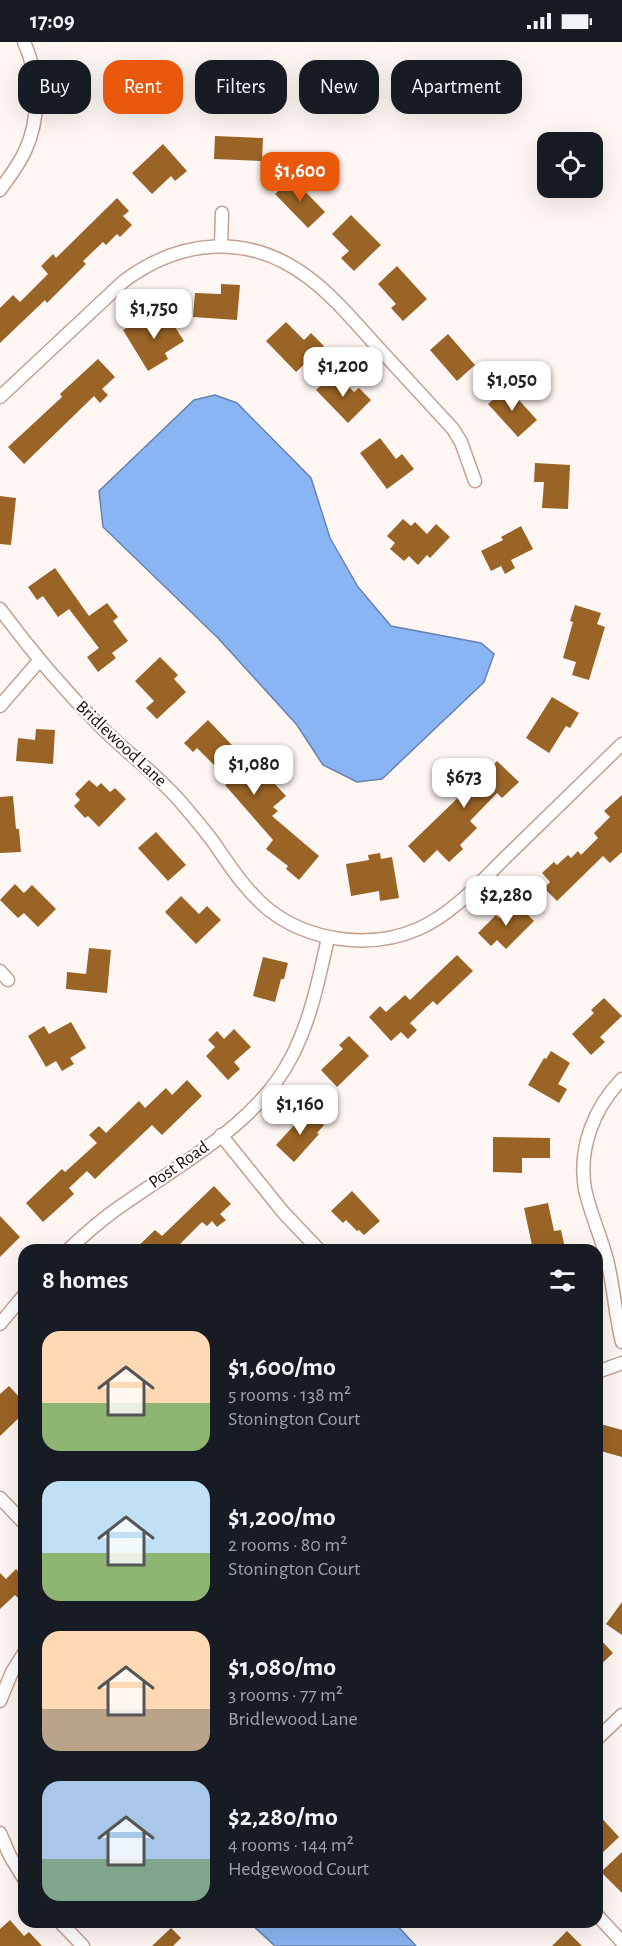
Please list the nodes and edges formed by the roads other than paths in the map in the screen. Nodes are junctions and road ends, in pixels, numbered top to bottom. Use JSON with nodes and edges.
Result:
{"nodes":[{"id":1,"x":24,"y":42,"type":"edge"},
{"id":2,"x":0,"y":190,"type":"edge"},
{"id":3,"x":222,"y":213,"type":"dead end"},
{"id":4,"x":220,"y":246,"type":"junction"},
{"id":5,"x":0,"y":397,"type":"edge"},
{"id":6,"x":475,"y":481,"type":"dead end"},
{"id":7,"x":0,"y":609,"type":"edge"},
{"id":8,"x":39,"y":661,"type":"junction"},
{"id":9,"x":0,"y":706,"type":"edge"},
{"id":10,"x":622,"y":744,"type":"edge"},
{"id":11,"x":328,"y":938,"type":"junction"},
{"id":12,"x":622,"y":1079,"type":"edge"},
{"id":13,"x":221,"y":1135,"type":"junction"},
{"id":14,"x":75,"y":1244,"type":"edge"},
{"id":15,"x":313,"y":1244,"type":"edge"},
{"id":16,"x":602,"y":1244,"type":"edge"},
{"id":17,"x":603,"y":1248,"type":"edge"},
{"id":18,"x":18,"y":1302,"type":"edge"},
{"id":19,"x":0,"y":1324,"type":"edge"},
{"id":20,"x":622,"y":1342,"type":"edge"},
{"id":21,"x":622,"y":1363,"type":"edge"},
{"id":22,"x":603,"y":1370,"type":"edge"},
{"id":23,"x":0,"y":1498,"type":"edge"},
{"id":24,"x":18,"y":1517,"type":"edge"},
{"id":25,"x":18,"y":1662,"type":"edge"},
{"id":26,"x":0,"y":1701,"type":"edge"},
{"id":27,"x":622,"y":1715,"type":"edge"},
{"id":28,"x":603,"y":1733,"type":"edge"},
{"id":29,"x":0,"y":1833,"type":"edge"},
{"id":30,"x":18,"y":1870,"type":"edge"},
{"id":31,"x":603,"y":1921,"type":"edge"},
{"id":32,"x":66,"y":1928,"type":"edge"},
{"id":33,"x":622,"y":1942,"type":"edge"},
{"id":34,"x":83,"y":1946,"type":"edge"}],
"edges":[{"from":1,"to":2,"type":"street"},
{"from":3,"to":4,"type":"street"},
{"from":4,"to":5,"type":"street"},
{"from":4,"to":6,"type":"street"},
{"from":7,"to":8,"type":"street","name":"Bridlewood Lane"},
{"from":8,"to":9,"type":"street"},
{"from":8,"to":11,"type":"street","name":"Bridlewood Lane"},
{"from":10,"to":11,"type":"street","name":"Bridlewood Lane"},
{"from":11,"to":13,"type":"street","name":"Post Road"},
{"from":12,"to":16,"type":"street"},
{"from":13,"to":14,"type":"street","name":"Post Road"},
{"from":13,"to":15,"type":"street"},
{"from":17,"to":20,"type":"street"},
{"from":18,"to":19,"type":"street"},
{"from":21,"to":22,"type":"street"},
{"from":23,"to":24,"type":"street"},
{"from":25,"to":26,"type":"street"},
{"from":27,"to":28,"type":"street"},
{"from":29,"to":30,"type":"street"},
{"from":31,"to":33,"type":"street"},
{"from":32,"to":34,"type":"street"}]}
